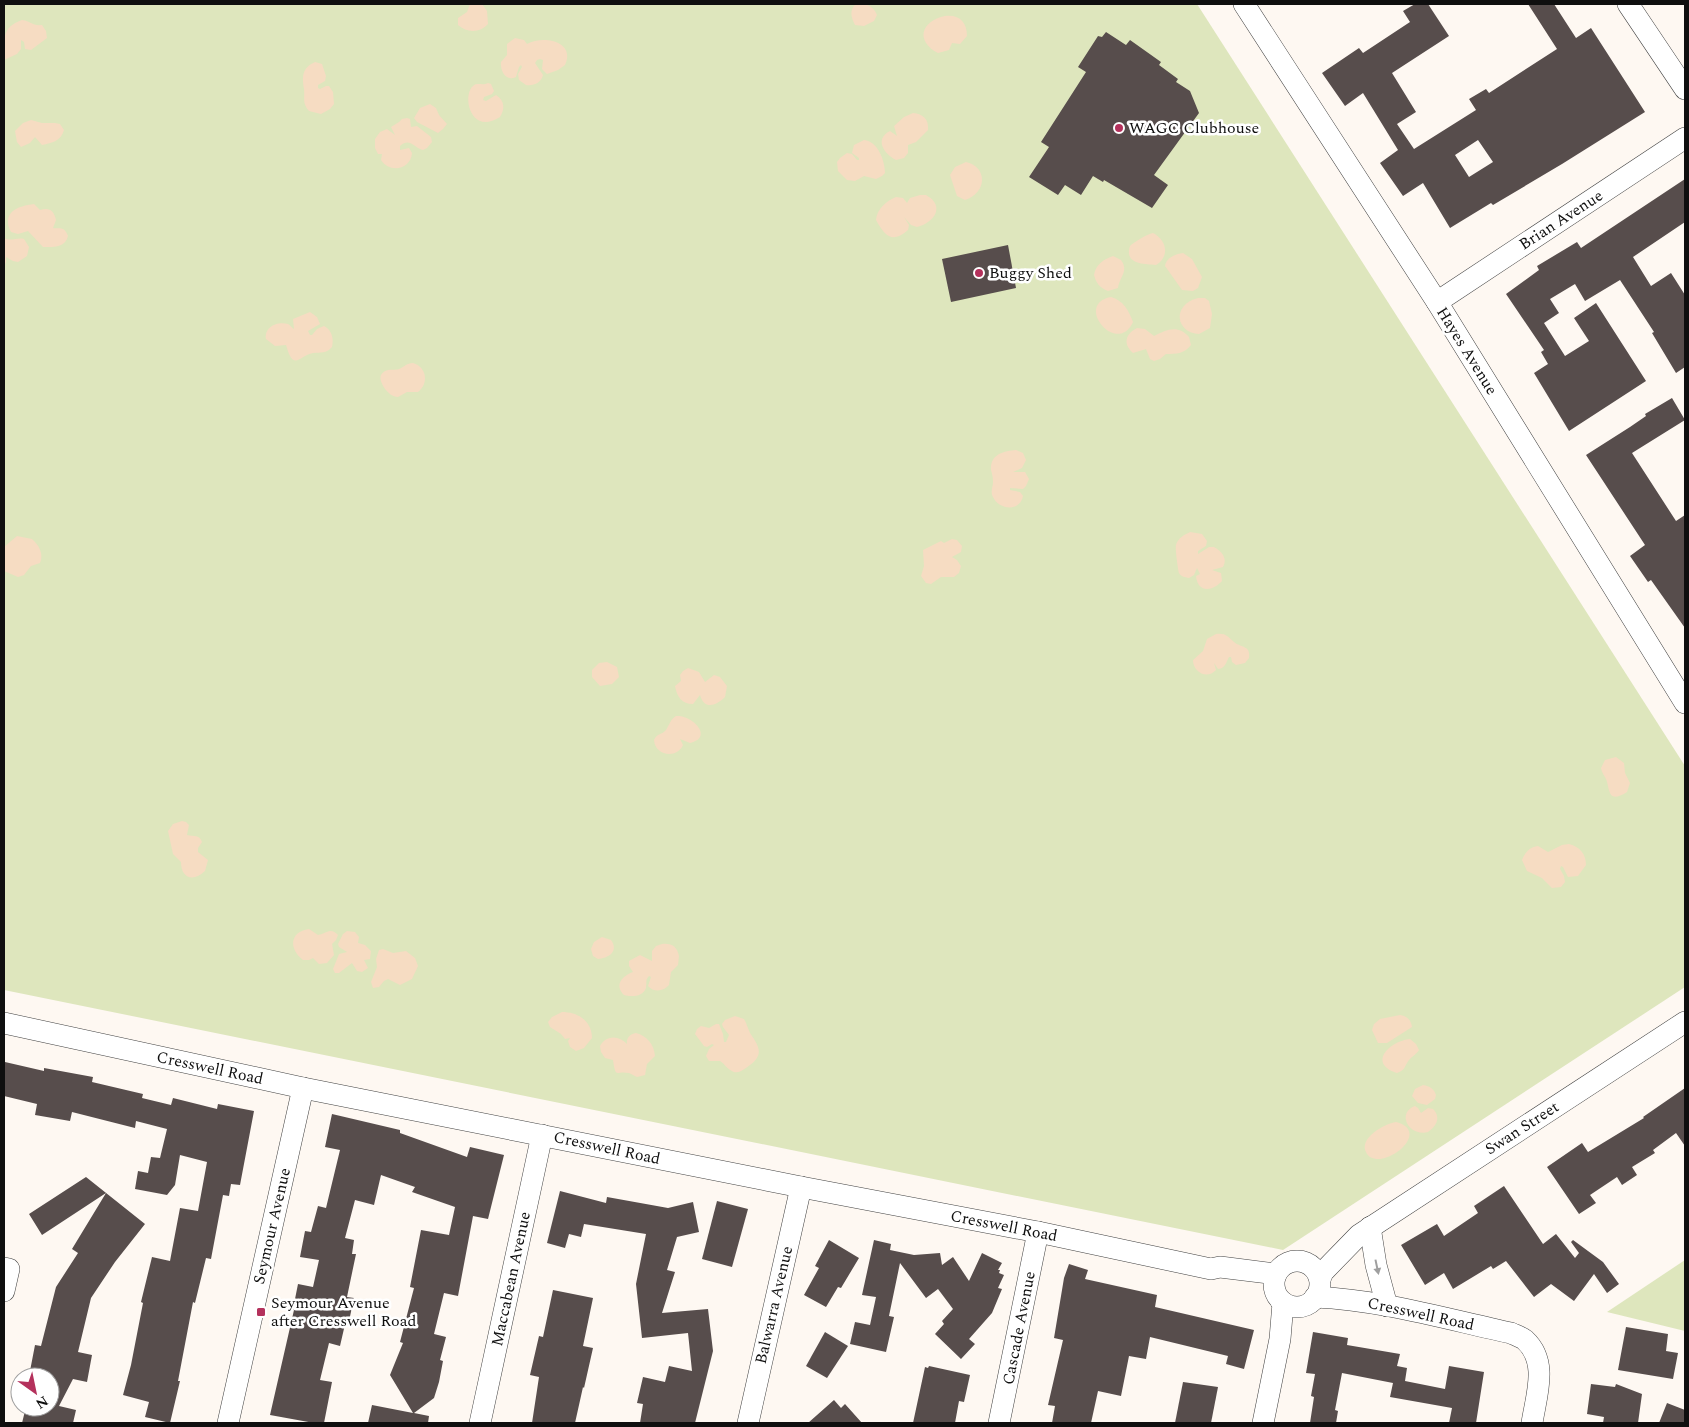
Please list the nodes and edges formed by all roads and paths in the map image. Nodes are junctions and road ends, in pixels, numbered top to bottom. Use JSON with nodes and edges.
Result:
{"nodes":[{"id":1,"x":1244,"y":4,"type":"edge"},
{"id":2,"x":1628,"y":4,"type":"edge"},
{"id":3,"x":1685,"y":89,"type":"edge"},
{"id":4,"x":1685,"y":138,"type":"edge"},
{"id":5,"x":1437,"y":302,"type":"junction"},
{"id":6,"x":1685,"y":703,"type":"edge"},
{"id":7,"x":1685,"y":1022,"type":"edge"},
{"id":8,"x":4,"y":1023,"type":"edge"},
{"id":9,"x":303,"y":1088,"type":"junction"},
{"id":10,"x":542,"y":1135,"type":"junction"},
{"id":11,"x":800,"y":1188,"type":"junction"},
{"id":12,"x":1364,"y":1231,"type":"junction"},
{"id":13,"x":1038,"y":1232,"type":"junction"},
{"id":14,"x":1304,"y":1262,"type":"junction"},
{"id":15,"x":4,"y":1268,"type":"edge"},
{"id":16,"x":4,"y":1291,"type":"edge"},
{"id":17,"x":1295,"y":1292,"type":"junction"},
{"id":18,"x":1387,"y":1306,"type":"junction"},
{"id":19,"x":228,"y":1423,"type":"edge"},
{"id":20,"x":480,"y":1423,"type":"edge"},
{"id":21,"x":748,"y":1423,"type":"edge"},
{"id":22,"x":999,"y":1423,"type":"edge"},
{"id":23,"x":1263,"y":1423,"type":"edge"},
{"id":24,"x":1532,"y":1423,"type":"edge"}],
"edges":[{"from":1,"to":5,"type":"street","name":"Hayes Avenue"},
{"from":2,"to":3,"type":"street"},
{"from":4,"to":5,"type":"street","name":"Brian Avenue"},
{"from":5,"to":6,"type":"street","name":"Hayes Avenue"},
{"from":7,"to":12,"type":"street","name":"Swan Street"},
{"from":8,"to":9,"type":"street","name":"Cresswell Road"},
{"from":9,"to":10,"type":"street","name":"Cresswell Road"},
{"from":9,"to":19,"type":"street","name":"Seymour Avenue"},
{"from":10,"to":11,"type":"street","name":"Cresswell Road"},
{"from":10,"to":20,"type":"street","name":"Maccabean Avenue"},
{"from":11,"to":13,"type":"street","name":"Cresswell Road"},
{"from":11,"to":21,"type":"street","name":"Balwarra Avenue"},
{"from":12,"to":14,"type":"street","name":"Swan Street"},
{"from":12,"to":17,"type":"street","name":"Swan Street"},
{"from":12,"to":18,"type":"street","one_way":true},
{"from":13,"to":17,"type":"street","name":"Cresswell Road"},
{"from":13,"to":22,"type":"street","name":"Cascade Avenue"},
{"from":14,"to":17,"type":"street"},
{"from":14,"to":17,"type":"street","name":"Swan Street"},
{"from":15,"to":16,"type":"street"},
{"from":17,"to":18,"type":"street","name":"Cresswell Road"},
{"from":17,"to":23,"type":"street","name":"Swan Street"},
{"from":18,"to":24,"type":"street","name":"Cresswell Road"}]}
